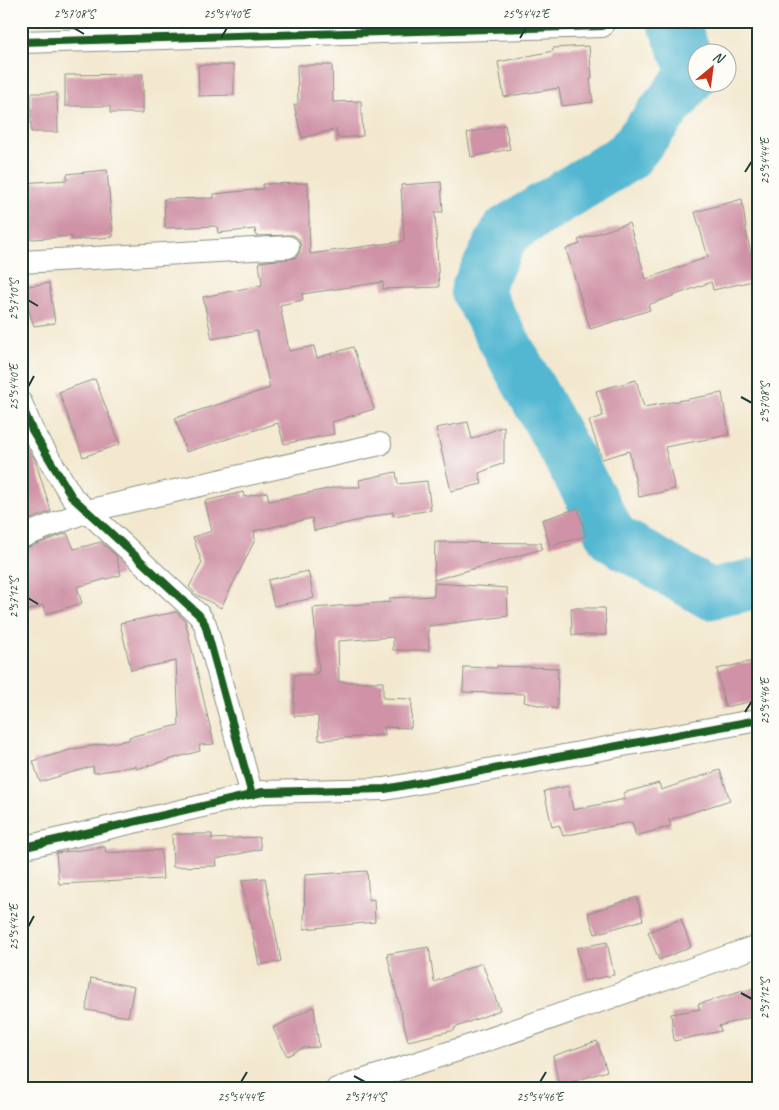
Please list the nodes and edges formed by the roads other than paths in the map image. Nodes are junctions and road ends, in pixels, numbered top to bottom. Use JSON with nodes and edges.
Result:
{"nodes":[{"id":1,"x":602,"y":26,"type":"dead end"},
{"id":2,"x":21,"y":42,"type":"edge"},
{"id":3,"x":288,"y":247,"type":"dead end"},
{"id":4,"x":21,"y":262,"type":"edge"},
{"id":5,"x":23,"y":413,"type":"edge"},
{"id":6,"x":380,"y":444,"type":"dead end"},
{"id":7,"x":86,"y":511,"type":"junction"},
{"id":8,"x":21,"y":537,"type":"edge"},
{"id":9,"x":758,"y":720,"type":"edge"},
{"id":10,"x":252,"y":794,"type":"junction"},
{"id":11,"x":21,"y":848,"type":"edge"},
{"id":12,"x":758,"y":946,"type":"edge"},
{"id":13,"x":337,"y":1089,"type":"edge"}],
"edges":[{"from":1,"to":2,"type":"street"},
{"from":3,"to":4,"type":"street"},
{"from":5,"to":7,"type":"street"},
{"from":6,"to":7,"type":"street"},
{"from":7,"to":8,"type":"street"},
{"from":7,"to":10,"type":"street"},
{"from":9,"to":10,"type":"street"},
{"from":10,"to":11,"type":"street"},
{"from":12,"to":13,"type":"street"}]}
